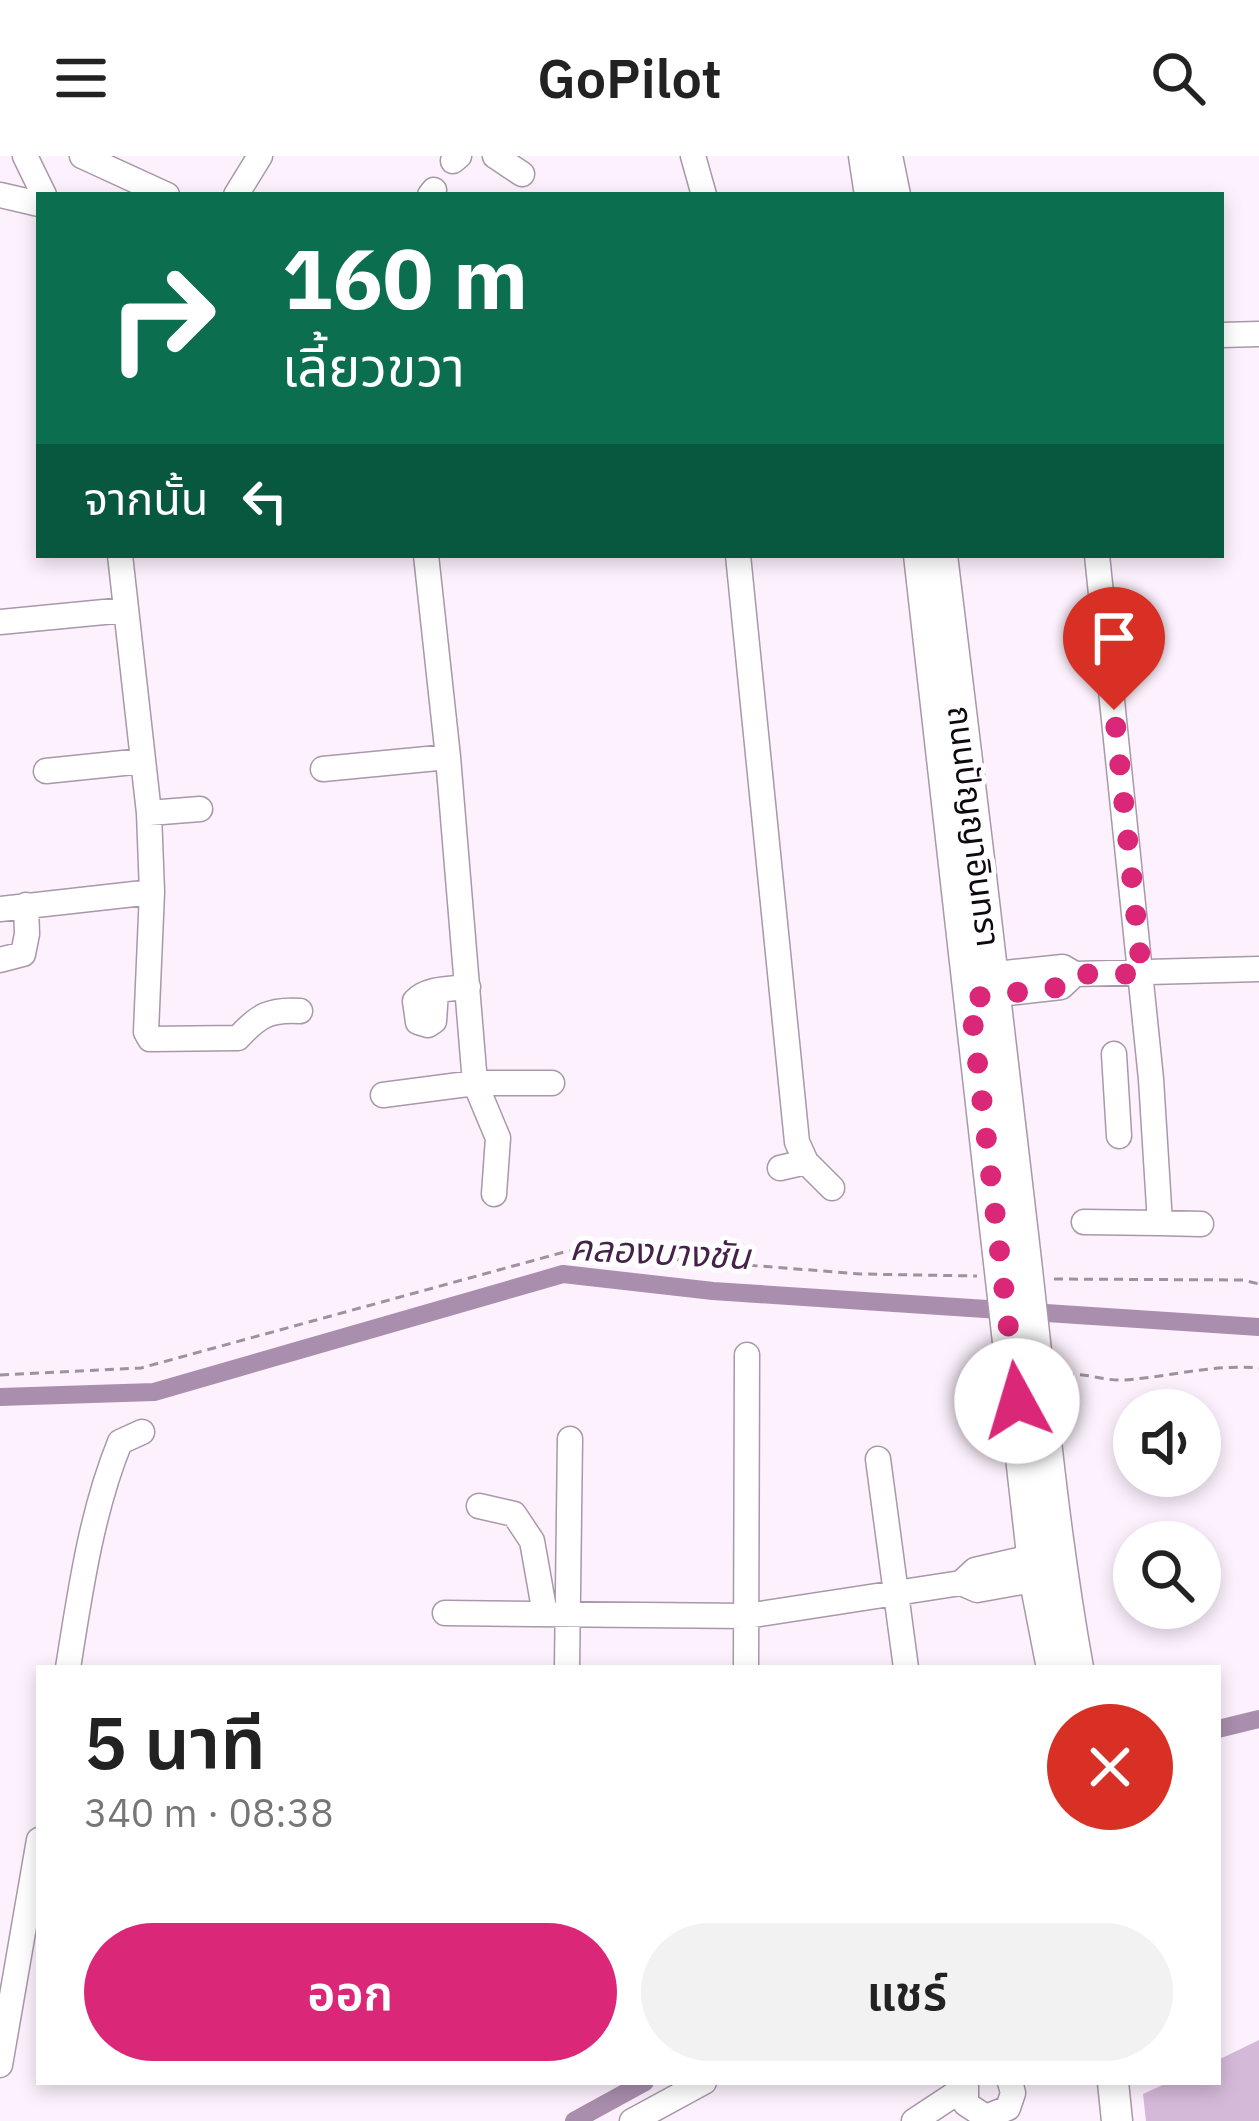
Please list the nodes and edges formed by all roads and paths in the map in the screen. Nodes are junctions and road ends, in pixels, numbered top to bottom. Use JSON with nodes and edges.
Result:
{"nodes":[{"id":1,"x":25,"y":156,"type":"edge"},
{"id":2,"x":82,"y":156,"type":"edge"},
{"id":3,"x":260,"y":156,"type":"edge"},
{"id":4,"x":495,"y":156,"type":"edge"},
{"id":5,"x":693,"y":156,"type":"edge"},
{"id":6,"x":864,"y":156,"type":"edge"},
{"id":7,"x":887,"y":156,"type":"edge"},
{"id":8,"x":522,"y":175,"type":"dead end"},
{"id":9,"x":43,"y":192,"type":"edge"},
{"id":10,"x":160,"y":192,"type":"edge"},
{"id":11,"x":238,"y":192,"type":"edge"},
{"id":12,"x":703,"y":192,"type":"edge"},
{"id":13,"x":870,"y":192,"type":"edge"},
{"id":14,"x":894,"y":192,"type":"edge"},
{"id":15,"x":0,"y":195,"type":"edge"},
{"id":16,"x":36,"y":203,"type":"edge"},
{"id":17,"x":1259,"y":334,"type":"edge"},
{"id":18,"x":1224,"y":335,"type":"edge"},
{"id":19,"x":120,"y":558,"type":"edge"},
{"id":20,"x":426,"y":558,"type":"edge"},
{"id":21,"x":738,"y":558,"type":"edge"},
{"id":22,"x":919,"y":558,"type":"edge"},
{"id":23,"x":942,"y":558,"type":"edge"},
{"id":24,"x":1097,"y":558,"type":"edge"},
{"id":25,"x":125,"y":610,"type":"junction"},
{"id":26,"x":0,"y":622,"type":"edge"},
{"id":27,"x":448,"y":757,"type":"junction"},
{"id":28,"x":142,"y":761,"type":"junction"},
{"id":29,"x":322,"y":769,"type":"dead end"},
{"id":30,"x":46,"y":771,"type":"dead end"},
{"id":31,"x":200,"y":809,"type":"dead end"},
{"id":32,"x":149,"y":814,"type":"junction"},
{"id":33,"x":152,"y":892,"type":"junction"},
{"id":34,"x":13,"y":907,"type":"edge"},
{"id":35,"x":0,"y":960,"type":"edge"},
{"id":36,"x":1259,"y":969,"type":"edge"},
{"id":37,"x":1142,"y":974,"type":"junction"},
{"id":38,"x":982,"y":986,"type":"junction"},
{"id":39,"x":468,"y":987,"type":"junction"},
{"id":40,"x":436,"y":992,"type":"dead end"},
{"id":41,"x":300,"y":1011,"type":"dead end"},
{"id":42,"x":1114,"y":1054,"type":"dead end"},
{"id":43,"x":1151,"y":1079,"type":"junction"},
{"id":44,"x":552,"y":1082,"type":"dead end"},
{"id":45,"x":1116,"y":1082,"type":"junction"},
{"id":46,"x":475,"y":1083,"type":"junction"},
{"id":47,"x":382,"y":1095,"type":"dead end"},
{"id":48,"x":1120,"y":1136,"type":"dead end"},
{"id":49,"x":806,"y":1162,"type":"junction"},
{"id":50,"x":780,"y":1168,"type":"dead end"},
{"id":51,"x":832,"y":1188,"type":"dead end"},
{"id":52,"x":494,"y":1194,"type":"dead end"},
{"id":53,"x":1084,"y":1222,"type":"dead end"},
{"id":54,"x":1160,"y":1223,"type":"junction"},
{"id":55,"x":1201,"y":1224,"type":"dead end"},
{"id":56,"x":1003,"y":1266,"type":"junction"},
{"id":57,"x":1054,"y":1279,"type":"dead end"},
{"id":58,"x":1259,"y":1284,"type":"edge"},
{"id":59,"x":747,"y":1355,"type":"dead end"},
{"id":60,"x":1259,"y":1368,"type":"edge"},
{"id":61,"x":1028,"y":1369,"type":"junction"},
{"id":62,"x":0,"y":1375,"type":"edge"},
{"id":63,"x":142,"y":1432,"type":"dead end"},
{"id":64,"x":570,"y":1439,"type":"dead end"},
{"id":65,"x":878,"y":1460,"type":"dead end"},
{"id":66,"x":479,"y":1506,"type":"dead end"},
{"id":67,"x":1047,"y":1566,"type":"junction"},
{"id":68,"x":896,"y":1592,"type":"junction"},
{"id":69,"x":445,"y":1613,"type":"dead end"},
{"id":70,"x":556,"y":1614,"type":"junction"},
{"id":71,"x":747,"y":1616,"type":"junction"},
{"id":72,"x":69,"y":1665,"type":"edge"},
{"id":73,"x":566,"y":1665,"type":"edge"},
{"id":74,"x":746,"y":1665,"type":"edge"},
{"id":75,"x":906,"y":1665,"type":"edge"},
{"id":76,"x":1052,"y":1665,"type":"edge"},
{"id":77,"x":1077,"y":1665,"type":"edge"},
{"id":78,"x":36,"y":1857,"type":"edge"},
{"id":79,"x":0,"y":2066,"type":"edge"},
{"id":80,"x":698,"y":2085,"type":"edge"},
{"id":81,"x":965,"y":2085,"type":"edge"},
{"id":82,"x":1010,"y":2085,"type":"edge"},
{"id":83,"x":1113,"y":2085,"type":"edge"},
{"id":84,"x":1131,"y":2085,"type":"edge"},
{"id":85,"x":1002,"y":2117,"type":"edge"},
{"id":86,"x":632,"y":2121,"type":"edge"},
{"id":87,"x":914,"y":2121,"type":"edge"},
{"id":88,"x":1118,"y":2121,"type":"edge"},
{"id":89,"x":1135,"y":2121,"type":"edge"}],
"edges":[{"from":1,"to":9,"type":"street"},
{"from":2,"to":10,"type":"street"},
{"from":3,"to":11,"type":"street"},
{"from":4,"to":8,"type":"street"},
{"from":5,"to":12,"type":"street"},
{"from":6,"to":13,"type":"main road"},
{"from":7,"to":14,"type":"main road"},
{"from":15,"to":16,"type":"street"},
{"from":17,"to":18,"type":"street"},
{"from":19,"to":25,"type":"street"},
{"from":20,"to":27,"type":"street"},
{"from":21,"to":49,"type":"street"},
{"from":22,"to":38,"type":"main road","name":"ถนนปัญญาอินทรา"},
{"from":23,"to":38,"type":"main road","name":"ถนนปัญญาอินทรา"},
{"from":24,"to":37,"type":"street"},
{"from":25,"to":26,"type":"street"},
{"from":25,"to":28,"type":"street"},
{"from":27,"to":29,"type":"street"},
{"from":27,"to":39,"type":"street"},
{"from":28,"to":30,"type":"street"},
{"from":28,"to":32,"type":"street"},
{"from":31,"to":32,"type":"street"},
{"from":32,"to":33,"type":"street"},
{"from":33,"to":34,"type":"street"},
{"from":33,"to":41,"type":"street"},
{"from":34,"to":35,"type":"street"},
{"from":36,"to":37,"type":"street"},
{"from":37,"to":38,"type":"street"},
{"from":37,"to":43,"type":"street"},
{"from":38,"to":56,"type":"main road","name":"ถนนปัญญาอินทรา"},
{"from":39,"to":40,"type":"street"},
{"from":39,"to":46,"type":"street"},
{"from":42,"to":45,"type":"street"},
{"from":43,"to":45,"type":"street"},
{"from":43,"to":54,"type":"street"},
{"from":44,"to":46,"type":"street"},
{"from":45,"to":48,"type":"street"},
{"from":46,"to":47,"type":"street"},
{"from":46,"to":52,"type":"street"},
{"from":49,"to":50,"type":"street"},
{"from":49,"to":51,"type":"street"},
{"from":53,"to":54,"type":"street"},
{"from":54,"to":55,"type":"street"},
{"from":56,"to":61,"type":"main road","name":"ถนนปัญญาอินทรา"},
{"from":56,"to":62,"type":"path"},
{"from":57,"to":58,"type":"path"},
{"from":59,"to":71,"type":"street"},
{"from":60,"to":61,"type":"path"},
{"from":61,"to":67,"type":"main road","name":"ถนนปัญญาอินทรา"},
{"from":63,"to":72,"type":"street"},
{"from":64,"to":70,"type":"street"},
{"from":65,"to":68,"type":"street"},
{"from":66,"to":70,"type":"street"},
{"from":67,"to":68,"type":"street"},
{"from":67,"to":76,"type":"main road","name":"ถนนปัญญาอินทรา"},
{"from":67,"to":77,"type":"main road","name":"ถนนปัญญาอินทรา"},
{"from":68,"to":71,"type":"street"},
{"from":68,"to":75,"type":"street"},
{"from":69,"to":70,"type":"street"},
{"from":70,"to":71,"type":"street"},
{"from":70,"to":73,"type":"street"},
{"from":71,"to":74,"type":"street"},
{"from":78,"to":79,"type":"street"},
{"from":80,"to":86,"type":"street"},
{"from":81,"to":85,"type":"street"},
{"from":81,"to":87,"type":"street"},
{"from":82,"to":85,"type":"street"},
{"from":83,"to":88,"type":"main road"},
{"from":84,"to":89,"type":"main road"}]}
